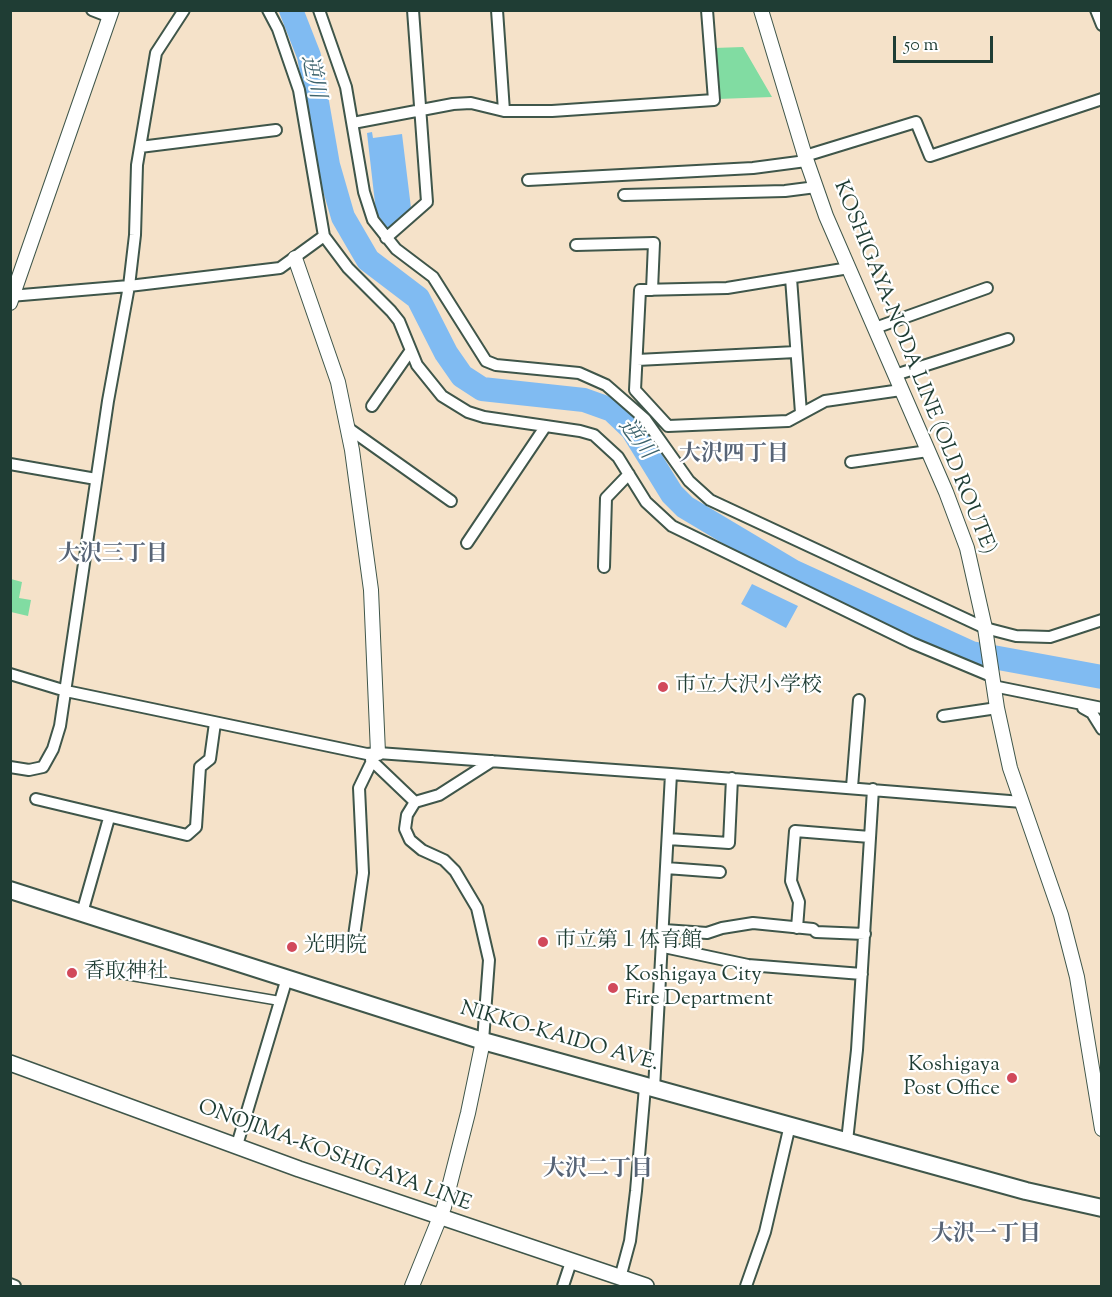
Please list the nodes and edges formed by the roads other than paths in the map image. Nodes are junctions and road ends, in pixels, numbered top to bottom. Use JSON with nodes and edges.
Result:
{"nodes":[{"id":1,"x":92,"y":10,"type":"edge"},
{"id":2,"x":184,"y":10,"type":"edge"},
{"id":3,"x":268,"y":10,"type":"edge"},
{"id":4,"x":320,"y":10,"type":"edge"},
{"id":5,"x":413,"y":10,"type":"edge"},
{"id":6,"x":497,"y":10,"type":"edge"},
{"id":7,"x":707,"y":10,"type":"edge"},
{"id":8,"x":761,"y":10,"type":"edge"},
{"id":9,"x":1096,"y":10,"type":"edge"},
{"id":10,"x":111,"y":14,"type":"edge"},
{"id":11,"x":1101,"y":25,"type":"edge"},
{"id":12,"x":1101,"y":99,"type":"edge"},
{"id":13,"x":504,"y":111,"type":"junction"},
{"id":14,"x":420,"y":112,"type":"junction"},
{"id":15,"x":352,"y":123,"type":"junction"},
{"id":16,"x":276,"y":130,"type":"dead end"},
{"id":17,"x":140,"y":147,"type":"junction"},
{"id":18,"x":805,"y":158,"type":"junction"},
{"id":19,"x":528,"y":180,"type":"dead end"},
{"id":20,"x":816,"y":187,"type":"junction"},
{"id":21,"x":624,"y":195,"type":"dead end"},
{"id":22,"x":324,"y":236,"type":"junction"},
{"id":23,"x":386,"y":238,"type":"junction"},
{"id":24,"x":576,"y":245,"type":"dead end"},
{"id":25,"x":295,"y":258,"type":"junction"},
{"id":26,"x":849,"y":268,"type":"junction"},
{"id":27,"x":791,"y":278,"type":"junction"},
{"id":28,"x":129,"y":286,"type":"junction"},
{"id":29,"x":987,"y":288,"type":"dead end"},
{"id":30,"x":652,"y":290,"type":"junction"},
{"id":31,"x":11,"y":298,"type":"edge"},
{"id":32,"x":875,"y":328,"type":"junction"},
{"id":33,"x":1008,"y":339,"type":"dead end"},
{"id":34,"x":411,"y":350,"type":"junction"},
{"id":35,"x":796,"y":352,"type":"junction"},
{"id":36,"x":637,"y":360,"type":"junction"},
{"id":37,"x":895,"y":375,"type":"junction"},
{"id":38,"x":901,"y":390,"type":"junction"},
{"id":39,"x":372,"y":406,"type":"dead end"},
{"id":40,"x":801,"y":413,"type":"junction"},
{"id":41,"x":545,"y":427,"type":"junction"},
{"id":42,"x":348,"y":428,"type":"junction"},
{"id":43,"x":928,"y":451,"type":"junction"},
{"id":44,"x":851,"y":462,"type":"dead end"},
{"id":45,"x":10,"y":464,"type":"edge"},
{"id":46,"x":629,"y":474,"type":"junction"},
{"id":47,"x":96,"y":479,"type":"junction"},
{"id":48,"x":451,"y":501,"type":"dead end"},
{"id":49,"x":467,"y":543,"type":"dead end"},
{"id":50,"x":604,"y":567,"type":"dead end"},
{"id":51,"x":1101,"y":620,"type":"edge"},
{"id":52,"x":986,"y":632,"type":"junction"},
{"id":53,"x":10,"y":674,"type":"edge"},
{"id":54,"x":992,"y":678,"type":"junction"},
{"id":55,"x":66,"y":691,"type":"junction"},
{"id":56,"x":859,"y":700,"type":"dead end"},
{"id":57,"x":1080,"y":706,"type":"junction"},
{"id":58,"x":997,"y":708,"type":"junction"},
{"id":59,"x":1101,"y":708,"type":"edge"},
{"id":60,"x":943,"y":716,"type":"dead end"},
{"id":61,"x":215,"y":723,"type":"junction"},
{"id":62,"x":1101,"y":729,"type":"edge"},
{"id":63,"x":374,"y":756,"type":"junction"},
{"id":64,"x":492,"y":761,"type":"junction"},
{"id":65,"x":10,"y":766,"type":"edge"},
{"id":66,"x":671,"y":774,"type":"junction"},
{"id":67,"x":732,"y":778,"type":"junction"},
{"id":68,"x":852,"y":787,"type":"junction"},
{"id":69,"x":873,"y":789,"type":"junction"},
{"id":70,"x":36,"y":799,"type":"dead end"},
{"id":71,"x":415,"y":802,"type":"junction"},
{"id":72,"x":1022,"y":802,"type":"junction"},
{"id":73,"x":109,"y":818,"type":"junction"},
{"id":74,"x":870,"y":837,"type":"junction"},
{"id":75,"x":668,"y":839,"type":"junction"},
{"id":76,"x":666,"y":868,"type":"junction"},
{"id":77,"x":720,"y":872,"type":"dead end"},
{"id":78,"x":10,"y":890,"type":"edge"},
{"id":79,"x":82,"y":913,"type":"junction"},
{"id":80,"x":797,"y":928,"type":"junction"},
{"id":81,"x":664,"y":930,"type":"junction"},
{"id":82,"x":865,"y":934,"type":"junction"},
{"id":83,"x":354,"y":936,"type":"dead end"},
{"id":84,"x":664,"y":947,"type":"junction"},
{"id":85,"x":114,"y":973,"type":"dead end"},
{"id":86,"x":862,"y":974,"type":"junction"},
{"id":87,"x":287,"y":978,"type":"junction"},
{"id":88,"x":280,"y":1001,"type":"junction"},
{"id":89,"x":483,"y":1041,"type":"junction"},
{"id":90,"x":10,"y":1063,"type":"edge"},
{"id":91,"x":650,"y":1088,"type":"junction"},
{"id":92,"x":790,"y":1125,"type":"junction"},
{"id":93,"x":1101,"y":1129,"type":"edge"},
{"id":94,"x":847,"y":1141,"type":"junction"},
{"id":95,"x":237,"y":1145,"type":"junction"},
{"id":96,"x":1101,"y":1208,"type":"edge"},
{"id":97,"x":440,"y":1218,"type":"junction"},
{"id":98,"x":571,"y":1262,"type":"junction"},
{"id":99,"x":620,"y":1278,"type":"junction"},
{"id":100,"x":10,"y":1284,"type":"edge"},
{"id":101,"x":15,"y":1287,"type":"edge"},
{"id":102,"x":412,"y":1287,"type":"edge"},
{"id":103,"x":563,"y":1287,"type":"edge"},
{"id":104,"x":646,"y":1287,"type":"edge"},
{"id":105,"x":746,"y":1287,"type":"edge"}],
"edges":[{"from":1,"to":10,"type":"street"},
{"from":2,"to":17,"type":"street"},
{"from":3,"to":22,"type":"street"},
{"from":4,"to":15,"type":"street"},
{"from":5,"to":14,"type":"street"},
{"from":6,"to":13,"type":"street"},
{"from":7,"to":13,"type":"street"},
{"from":8,"to":18,"type":"street","name":"KOSHIGAYA-NODA LINE (OLD ROUTE)"},
{"from":9,"to":11,"type":"street"},
{"from":10,"to":31,"type":"street"},
{"from":12,"to":18,"type":"street"},
{"from":13,"to":14,"type":"street"},
{"from":14,"to":15,"type":"street"},
{"from":14,"to":23,"type":"street"},
{"from":15,"to":23,"type":"street"},
{"from":16,"to":17,"type":"street"},
{"from":17,"to":28,"type":"street"},
{"from":18,"to":19,"type":"street"},
{"from":18,"to":20,"type":"street","name":"KOSHIGAYA-NODA LINE (OLD ROUTE)"},
{"from":20,"to":21,"type":"street"},
{"from":20,"to":26,"type":"street","name":"KOSHIGAYA-NODA LINE (OLD ROUTE)"},
{"from":22,"to":25,"type":"street"},
{"from":22,"to":34,"type":"street"},
{"from":23,"to":52,"type":"street"},
{"from":24,"to":30,"type":"street"},
{"from":25,"to":28,"type":"street"},
{"from":25,"to":42,"type":"street"},
{"from":26,"to":27,"type":"street"},
{"from":26,"to":32,"type":"street","name":"KOSHIGAYA-NODA LINE (OLD ROUTE)"},
{"from":27,"to":30,"type":"street"},
{"from":27,"to":35,"type":"street"},
{"from":28,"to":31,"type":"street"},
{"from":28,"to":47,"type":"street"},
{"from":29,"to":32,"type":"street"},
{"from":30,"to":36,"type":"street"},
{"from":32,"to":37,"type":"street","name":"KOSHIGAYA-NODA LINE (OLD ROUTE)"},
{"from":33,"to":37,"type":"street"},
{"from":34,"to":39,"type":"street"},
{"from":34,"to":41,"type":"street"},
{"from":35,"to":36,"type":"street"},
{"from":35,"to":40,"type":"street"},
{"from":36,"to":40,"type":"street"},
{"from":37,"to":38,"type":"street","name":"KOSHIGAYA-NODA LINE (OLD ROUTE)"},
{"from":38,"to":40,"type":"street"},
{"from":38,"to":43,"type":"street","name":"KOSHIGAYA-NODA LINE (OLD ROUTE)"},
{"from":41,"to":46,"type":"street"},
{"from":41,"to":49,"type":"street"},
{"from":42,"to":48,"type":"street"},
{"from":42,"to":63,"type":"street"},
{"from":43,"to":44,"type":"street"},
{"from":43,"to":52,"type":"street","name":"KOSHIGAYA-NODA LINE (OLD ROUTE)"},
{"from":45,"to":47,"type":"street"},
{"from":46,"to":50,"type":"street"},
{"from":46,"to":54,"type":"street"},
{"from":47,"to":55,"type":"street"},
{"from":51,"to":52,"type":"street"},
{"from":52,"to":54,"type":"street","name":"KOSHIGAYA-NODA LINE (OLD ROUTE)"},
{"from":53,"to":55,"type":"street"},
{"from":54,"to":57,"type":"street"},
{"from":54,"to":58,"type":"street","name":"KOSHIGAYA-NODA LINE (OLD ROUTE)"},
{"from":55,"to":61,"type":"street"},
{"from":55,"to":65,"type":"street"},
{"from":56,"to":68,"type":"street"},
{"from":57,"to":59,"type":"street"},
{"from":57,"to":62,"type":"street"},
{"from":58,"to":60,"type":"street"},
{"from":58,"to":72,"type":"street","name":"KOSHIGAYA-NODA LINE (OLD ROUTE)"},
{"from":61,"to":63,"type":"street"},
{"from":61,"to":73,"type":"street"},
{"from":63,"to":64,"type":"street"},
{"from":63,"to":71,"type":"street"},
{"from":63,"to":83,"type":"street"},
{"from":64,"to":66,"type":"street"},
{"from":64,"to":71,"type":"street"},
{"from":66,"to":67,"type":"street"},
{"from":66,"to":75,"type":"street"},
{"from":67,"to":68,"type":"street"},
{"from":67,"to":75,"type":"street"},
{"from":68,"to":69,"type":"street"},
{"from":69,"to":72,"type":"street"},
{"from":69,"to":74,"type":"street"},
{"from":70,"to":73,"type":"street"},
{"from":71,"to":89,"type":"street"},
{"from":72,"to":93,"type":"street","name":"KOSHIGAYA-NODA LINE (OLD ROUTE)"},
{"from":73,"to":79,"type":"street"},
{"from":74,"to":80,"type":"street"},
{"from":74,"to":82,"type":"street"},
{"from":75,"to":76,"type":"street"},
{"from":76,"to":77,"type":"street"},
{"from":76,"to":81,"type":"street"},
{"from":78,"to":79,"type":"main road","name":"NIKKO-KAIDO AVE."},
{"from":79,"to":87,"type":"main road","name":"NIKKO-KAIDO AVE."},
{"from":80,"to":81,"type":"street"},
{"from":80,"to":82,"type":"street"},
{"from":81,"to":84,"type":"street"},
{"from":82,"to":86,"type":"street"},
{"from":84,"to":86,"type":"street"},
{"from":84,"to":91,"type":"street"},
{"from":85,"to":88,"type":"street"},
{"from":86,"to":94,"type":"street"},
{"from":87,"to":88,"type":"street"},
{"from":87,"to":89,"type":"main road","name":"NIKKO-KAIDO AVE."},
{"from":88,"to":95,"type":"street"},
{"from":89,"to":91,"type":"main road","name":"NIKKO-KAIDO AVE."},
{"from":89,"to":97,"type":"street"},
{"from":90,"to":95,"type":"main road","name":"ONOJIMA-KOSHIGAYA LINE"},
{"from":91,"to":92,"type":"main road","name":"NIKKO-KAIDO AVE."},
{"from":91,"to":99,"type":"street"},
{"from":92,"to":94,"type":"main road","name":"NIKKO-KAIDO AVE."},
{"from":92,"to":105,"type":"street"},
{"from":94,"to":96,"type":"main road","name":"NIKKO-KAIDO AVE."},
{"from":95,"to":97,"type":"main road","name":"ONOJIMA-KOSHIGAYA LINE"},
{"from":97,"to":98,"type":"main road","name":"ONOJIMA-KOSHIGAYA LINE"},
{"from":97,"to":102,"type":"street"},
{"from":98,"to":99,"type":"main road","name":"ONOJIMA-KOSHIGAYA LINE"},
{"from":98,"to":103,"type":"street"},
{"from":99,"to":104,"type":"main road","name":"ONOJIMA-KOSHIGAYA LINE"},
{"from":100,"to":101,"type":"street"}]}
